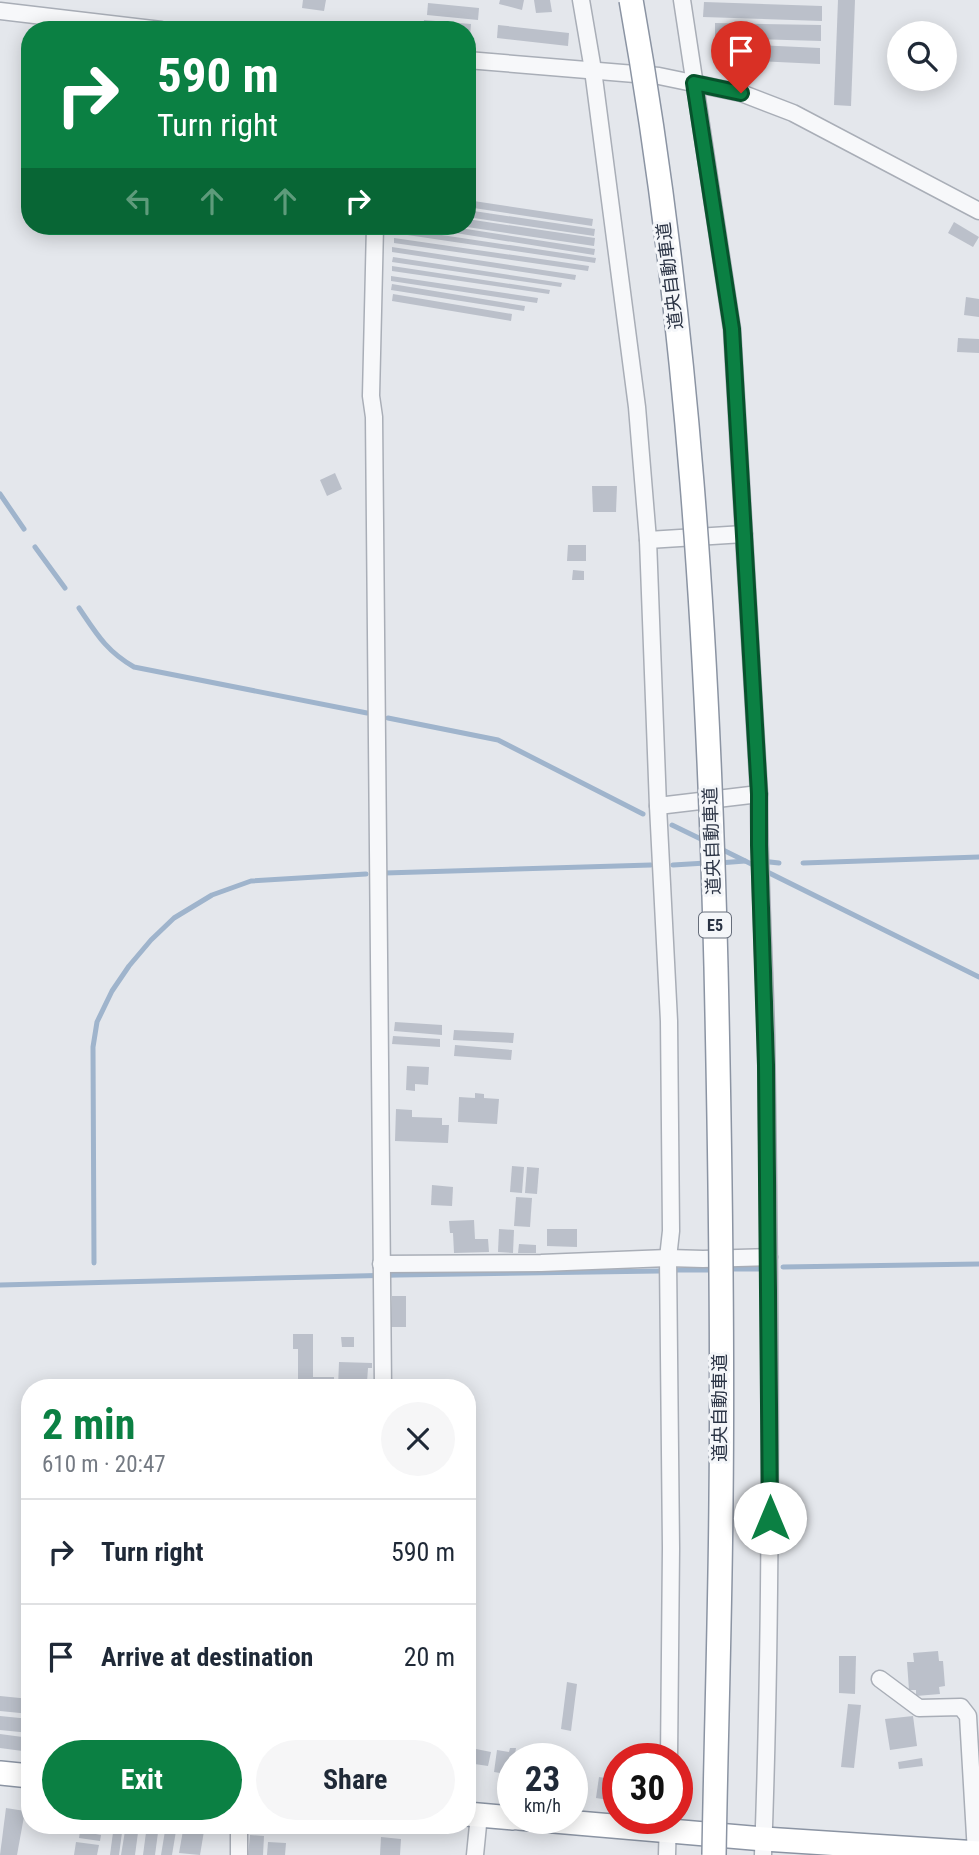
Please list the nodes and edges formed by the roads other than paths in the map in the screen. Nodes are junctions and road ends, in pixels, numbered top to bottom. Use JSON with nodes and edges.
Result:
{"nodes":[{"id":1,"x":580,"y":0,"type":"edge"},
{"id":2,"x":631,"y":0,"type":"edge"},
{"id":3,"x":682,"y":0,"type":"edge"},
{"id":4,"x":0,"y":11,"type":"edge"},
{"id":5,"x":85,"y":21,"type":"edge"},
{"id":6,"x":476,"y":61,"type":"edge"},
{"id":7,"x":593,"y":69,"type":"junction"},
{"id":8,"x":694,"y":83,"type":"junction"},
{"id":9,"x":979,"y":211,"type":"edge"},
{"id":10,"x":375,"y":235,"type":"edge"},
{"id":11,"x":744,"y":534,"type":"junction"},
{"id":12,"x":648,"y":540,"type":"junction"},
{"id":13,"x":759,"y":794,"type":"junction"},
{"id":14,"x":658,"y":806,"type":"junction"},
{"id":15,"x":769,"y":1256,"type":"junction"},
{"id":16,"x":668,"y":1258,"type":"junction"},
{"id":17,"x":381,"y":1272,"type":"junction"},
{"id":18,"x":383,"y":1379,"type":"edge"},
{"id":19,"x":880,"y":1679,"type":"dead end"},
{"id":20,"x":669,"y":1743,"type":"edge"},
{"id":21,"x":0,"y":1773,"type":"edge"},
{"id":22,"x":21,"y":1775,"type":"edge"},
{"id":23,"x":476,"y":1814,"type":"edge"},
{"id":24,"x":497,"y":1816,"type":"edge"},
{"id":25,"x":693,"y":1830,"type":"edge"},
{"id":26,"x":239,"y":1834,"type":"edge"},
{"id":27,"x":474,"y":1834,"type":"edge"},
{"id":28,"x":668,"y":1834,"type":"edge"},
{"id":29,"x":764,"y":1847,"type":"edge"},
{"id":30,"x":977,"y":1853,"type":"edge"},
{"id":31,"x":239,"y":1855,"type":"edge"},
{"id":32,"x":475,"y":1855,"type":"edge"},
{"id":33,"x":667,"y":1855,"type":"edge"},
{"id":34,"x":714,"y":1855,"type":"edge"}],
"edges":[{"from":1,"to":7,"type":"street"},
{"from":2,"to":34,"type":"highway","name":"道央自動車道","number":"E5","bridge":true},
{"from":3,"to":8,"type":"street"},
{"from":4,"to":5,"type":"street"},
{"from":6,"to":7,"type":"street"},
{"from":7,"to":8,"type":"street"},
{"from":7,"to":12,"type":"street"},
{"from":8,"to":9,"type":"street"},
{"from":8,"to":11,"type":"street"},
{"from":10,"to":17,"type":"street"},
{"from":11,"to":12,"type":"street"},
{"from":11,"to":13,"type":"street"},
{"from":12,"to":14,"type":"street"},
{"from":13,"to":14,"type":"street"},
{"from":13,"to":15,"type":"street"},
{"from":14,"to":16,"type":"street"},
{"from":15,"to":16,"type":"street"},
{"from":15,"to":29,"type":"street"},
{"from":16,"to":17,"type":"street"},
{"from":16,"to":20,"type":"street"},
{"from":17,"to":18,"type":"street"},
{"from":19,"to":30,"type":"street"},
{"from":21,"to":22,"type":"highway"},
{"from":23,"to":24,"type":"highway"},
{"from":25,"to":29,"type":"highway"},
{"from":26,"to":31,"type":"street"},
{"from":27,"to":32,"type":"street"},
{"from":28,"to":33,"type":"street"},
{"from":29,"to":30,"type":"highway"}]}
